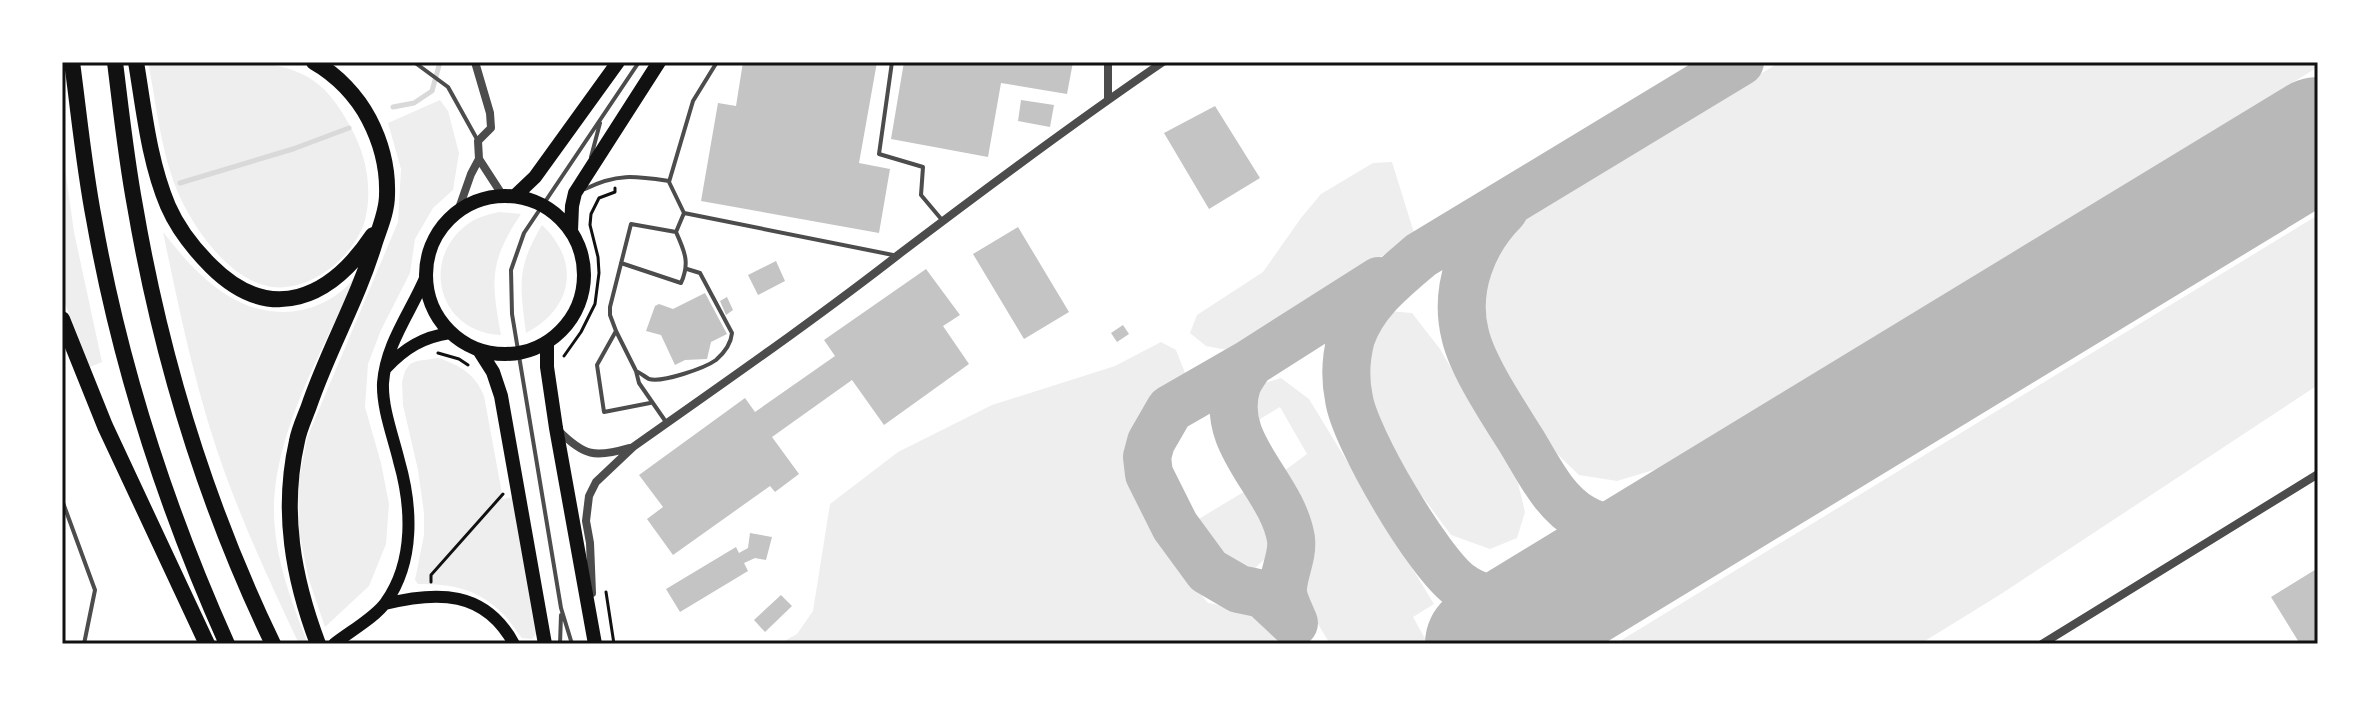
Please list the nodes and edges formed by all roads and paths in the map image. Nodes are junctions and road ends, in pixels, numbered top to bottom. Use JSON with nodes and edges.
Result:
{"nodes":[{"id":1,"x":72,"y":62,"type":"edge"},
{"id":2,"x":115,"y":62,"type":"edge"},
{"id":3,"x":136,"y":62,"type":"edge"},
{"id":4,"x":314,"y":62,"type":"edge"},
{"id":5,"x":414,"y":62,"type":"edge"},
{"id":6,"x":475,"y":62,"type":"edge"},
{"id":7,"x":618,"y":62,"type":"edge"},
{"id":8,"x":639,"y":62,"type":"edge"},
{"id":9,"x":659,"y":62,"type":"edge"},
{"id":10,"x":717,"y":62,"type":"edge"},
{"id":11,"x":892,"y":62,"type":"edge"},
{"id":12,"x":1108,"y":62,"type":"edge"},
{"id":13,"x":1163,"y":62,"type":"edge"},
{"id":14,"x":1108,"y":99,"type":"junction"},
{"id":15,"x":601,"y":117,"type":"junction"},
{"id":16,"x":478,"y":141,"type":"junction"},
{"id":17,"x":479,"y":159,"type":"junction"},
{"id":18,"x":588,"y":170,"type":"junction"},
{"id":19,"x":669,"y":182,"type":"junction"},
{"id":20,"x":614,"y":183,"type":"dead end"},
{"id":21,"x":575,"y":193,"type":"junction"},
{"id":22,"x":509,"y":196,"type":"junction"},
{"id":23,"x":542,"y":204,"type":"junction"},
{"id":24,"x":458,"y":211,"type":"junction"},
{"id":25,"x":684,"y":213,"type":"junction"},
{"id":26,"x":382,"y":220,"type":"junction"},
{"id":27,"x":942,"y":220,"type":"junction"},
{"id":28,"x":571,"y":231,"type":"junction"},
{"id":29,"x":676,"y":232,"type":"junction"},
{"id":30,"x":898,"y":256,"type":"junction"},
{"id":31,"x":621,"y":263,"type":"junction"},
{"id":32,"x":687,"y":269,"type":"junction"},
{"id":33,"x":426,"y":276,"type":"junction"},
{"id":34,"x":62,"y":319,"type":"edge"},
{"id":35,"x":616,"y":331,"type":"junction"},
{"id":36,"x":450,"y":333,"type":"junction"},
{"id":37,"x":418,"y":342,"type":"junction"},
{"id":38,"x":547,"y":343,"type":"junction"},
{"id":39,"x":479,"y":350,"type":"junction"},
{"id":40,"x":519,"y":353,"type":"junction"},
{"id":41,"x":562,"y":365,"type":"dead end"},
{"id":42,"x":386,"y":368,"type":"junction"},
{"id":43,"x":473,"y":369,"type":"dead end"},
{"id":44,"x":636,"y":371,"type":"junction"},
{"id":45,"x":651,"y":403,"type":"junction"},
{"id":46,"x":667,"y":423,"type":"junction"},
{"id":47,"x":556,"y":428,"type":"junction"},
{"id":48,"x":633,"y":447,"type":"junction"},
{"id":49,"x":2318,"y":474,"type":"edge"},
{"id":50,"x":508,"y":489,"type":"dead end"},
{"id":51,"x":62,"y":500,"type":"edge"},
{"id":52,"x":431,"y":586,"type":"dead end"},
{"id":53,"x":385,"y":604,"type":"junction"},
{"id":54,"x":561,"y":608,"type":"junction"},
{"id":55,"x":594,"y":641,"type":"edge"},
{"id":56,"x":84,"y":644,"type":"edge"},
{"id":57,"x":207,"y":644,"type":"edge"},
{"id":58,"x":227,"y":644,"type":"edge"},
{"id":59,"x":273,"y":644,"type":"edge"},
{"id":60,"x":318,"y":644,"type":"edge"},
{"id":61,"x":334,"y":644,"type":"edge"},
{"id":62,"x":514,"y":644,"type":"edge"},
{"id":63,"x":545,"y":644,"type":"edge"},
{"id":64,"x":560,"y":644,"type":"edge"},
{"id":65,"x":572,"y":644,"type":"edge"},
{"id":66,"x":2042,"y":644,"type":"edge"}],
"edges":[{"from":1,"to":58,"type":"highway"},
{"from":2,"to":59,"type":"highway"},
{"from":3,"to":26,"type":"highway"},
{"from":4,"to":26,"type":"highway"},
{"from":5,"to":16,"type":"lane"},
{"from":6,"to":16,"type":"street"},
{"from":7,"to":22,"type":"main road"},
{"from":8,"to":15,"type":"lane"},
{"from":9,"to":18,"type":"main road"},
{"from":10,"to":19,"type":"lane"},
{"from":11,"to":27,"type":"lane"},
{"from":12,"to":14,"type":"street"},
{"from":13,"to":14,"type":"street"},
{"from":14,"to":27,"type":"street"},
{"from":15,"to":18,"type":"lane"},
{"from":15,"to":23,"type":"lane"},
{"from":16,"to":17,"type":"street"},
{"from":17,"to":22,"type":"street"},
{"from":17,"to":24,"type":"street"},
{"from":18,"to":21,"type":"main road"},
{"from":19,"to":21,"type":"lane"},
{"from":19,"to":25,"type":"lane"},
{"from":20,"to":41,"type":"path"},
{"from":21,"to":28,"type":"main road"},
{"from":22,"to":23,"type":"main road"},
{"from":22,"to":24,"type":"main road"},
{"from":23,"to":28,"type":"main road"},
{"from":23,"to":40,"type":"lane"},
{"from":24,"to":33,"type":"main road"},
{"from":25,"to":29,"type":"lane"},
{"from":25,"to":30,"type":"lane"},
{"from":26,"to":60,"type":"highway"},
{"from":27,"to":30,"type":"street"},
{"from":28,"to":38,"type":"main road"},
{"from":29,"to":31,"type":"lane"},
{"from":29,"to":32,"type":"lane"},
{"from":30,"to":46,"type":"street"},
{"from":31,"to":32,"type":"lane"},
{"from":31,"to":35,"type":"lane"},
{"from":32,"to":44,"type":"lane"},
{"from":33,"to":36,"type":"main road"},
{"from":33,"to":42,"type":"main road"},
{"from":34,"to":57,"type":"highway"},
{"from":35,"to":44,"type":"lane"},
{"from":35,"to":45,"type":"lane"},
{"from":36,"to":37,"type":"main road"},
{"from":36,"to":39,"type":"main road"},
{"from":37,"to":42,"type":"main road"},
{"from":37,"to":43,"type":"path"},
{"from":38,"to":40,"type":"main road"},
{"from":38,"to":47,"type":"main road"},
{"from":39,"to":40,"type":"main road"},
{"from":39,"to":63,"type":"main road"},
{"from":40,"to":54,"type":"lane"},
{"from":42,"to":53,"type":"main road"},
{"from":44,"to":45,"type":"lane"},
{"from":45,"to":46,"type":"lane"},
{"from":46,"to":48,"type":"street"},
{"from":47,"to":48,"type":"street"},
{"from":47,"to":55,"type":"main road"},
{"from":48,"to":55,"type":"street"},
{"from":49,"to":66,"type":"street"},
{"from":50,"to":52,"type":"path"},
{"from":51,"to":56,"type":"lane"},
{"from":53,"to":61,"type":"main road"},
{"from":53,"to":62,"type":"main road"},
{"from":54,"to":64,"type":"lane"},
{"from":54,"to":65,"type":"lane"}]}
